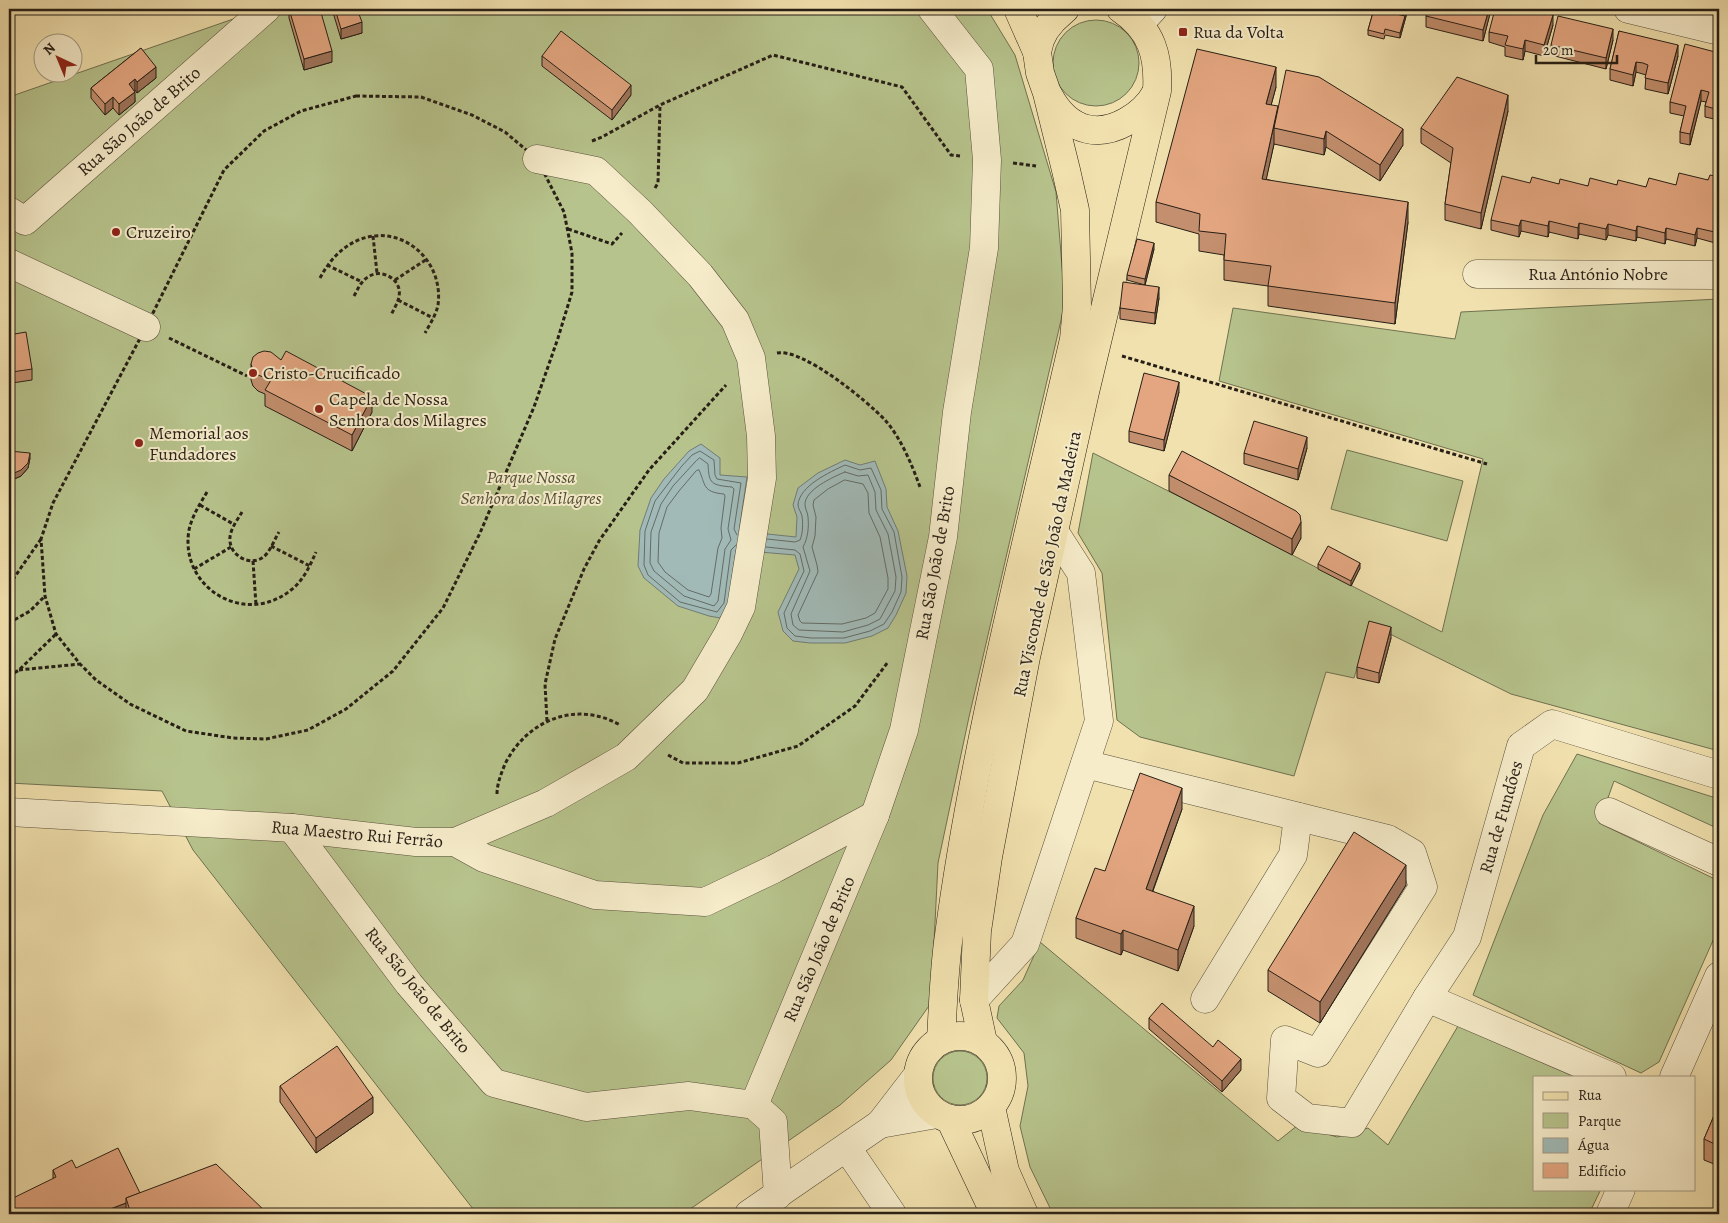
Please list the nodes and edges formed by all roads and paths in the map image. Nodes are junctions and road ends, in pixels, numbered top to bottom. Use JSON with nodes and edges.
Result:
{"nodes":[{"id":1,"x":266,"y":9,"type":"edge"},
{"id":2,"x":932,"y":9,"type":"edge"},
{"id":3,"x":1018,"y":9,"type":"edge"},
{"id":4,"x":1065,"y":9,"type":"edge"},
{"id":5,"x":1628,"y":9,"type":"edge"},
{"id":6,"x":1138,"y":14,"type":"edge"},
{"id":7,"x":1719,"y":31,"type":"edge"},
{"id":8,"x":1037,"y":52,"type":"junction"},
{"id":9,"x":1157,"y":92,"type":"junction"},
{"id":10,"x":1047,"y":93,"type":"junction"},
{"id":11,"x":660,"y":106,"type":"junction"},
{"id":12,"x":583,"y":144,"type":"dead end"},
{"id":13,"x":541,"y":158,"type":"junction"},
{"id":14,"x":987,"y":160,"type":"junction"},
{"id":15,"x":1066,"y":170,"type":"junction"},
{"id":16,"x":9,"y":211,"type":"edge"},
{"id":17,"x":640,"y":212,"type":"junction"},
{"id":18,"x":567,"y":228,"type":"junction"},
{"id":19,"x":373,"y":236,"type":"junction"},
{"id":20,"x":427,"y":259,"type":"junction"},
{"id":21,"x":9,"y":262,"type":"edge"},
{"id":22,"x":327,"y":265,"type":"junction"},
{"id":23,"x":377,"y":273,"type":"junction"},
{"id":24,"x":1477,"y":274,"type":"dead end"},
{"id":25,"x":1719,"y":275,"type":"edge"},
{"id":26,"x":320,"y":278,"type":"dead end"},
{"id":27,"x":395,"y":280,"type":"junction"},
{"id":28,"x":362,"y":282,"type":"junction"},
{"id":29,"x":354,"y":296,"type":"dead end"},
{"id":30,"x":398,"y":300,"type":"junction"},
{"id":31,"x":391,"y":315,"type":"dead end"},
{"id":32,"x":434,"y":318,"type":"junction"},
{"id":33,"x":146,"y":327,"type":"junction"},
{"id":34,"x":425,"y":333,"type":"dead end"},
{"id":35,"x":183,"y":345,"type":"dead end"},
{"id":36,"x":1095,"y":348,"type":"junction"},
{"id":37,"x":751,"y":358,"type":"junction"},
{"id":38,"x":247,"y":376,"type":"dead end"},
{"id":39,"x":1487,"y":464,"type":"dead end"},
{"id":40,"x":207,"y":492,"type":"dead end"},
{"id":41,"x":922,"y":492,"type":"dead end"},
{"id":42,"x":200,"y":505,"type":"junction"},
{"id":43,"x":242,"y":512,"type":"dead end"},
{"id":44,"x":235,"y":525,"type":"junction"},
{"id":45,"x":1054,"y":530,"type":"junction"},
{"id":46,"x":279,"y":532,"type":"dead end"},
{"id":47,"x":41,"y":539,"type":"junction"},
{"id":48,"x":271,"y":546,"type":"junction"},
{"id":49,"x":231,"y":547,"type":"junction"},
{"id":50,"x":316,"y":552,"type":"dead end"},
{"id":51,"x":253,"y":561,"type":"junction"},
{"id":52,"x":310,"y":566,"type":"junction"},
{"id":53,"x":194,"y":569,"type":"junction"},
{"id":54,"x":9,"y":585,"type":"edge"},
{"id":55,"x":45,"y":596,"type":"junction"},
{"id":56,"x":256,"y":605,"type":"junction"},
{"id":57,"x":9,"y":623,"type":"edge"},
{"id":58,"x":56,"y":634,"type":"junction"},
{"id":59,"x":894,"y":655,"type":"dead end"},
{"id":60,"x":80,"y":664,"type":"junction"},
{"id":61,"x":19,"y":670,"type":"junction"},
{"id":62,"x":9,"y":676,"type":"edge"},
{"id":63,"x":547,"y":721,"type":"junction"},
{"id":64,"x":642,"y":740,"type":"junction"},
{"id":65,"x":1085,"y":764,"type":"junction"},
{"id":66,"x":1719,"y":775,"type":"edge"},
{"id":67,"x":9,"y":812,"type":"edge"},
{"id":68,"x":1609,"y":812,"type":"dead end"},
{"id":69,"x":875,"y":815,"type":"junction"},
{"id":70,"x":1298,"y":816,"type":"junction"},
{"id":71,"x":501,"y":823,"type":"junction"},
{"id":72,"x":292,"y":828,"type":"junction"},
{"id":73,"x":455,"y":842,"type":"junction"},
{"id":74,"x":1719,"y":862,"type":"edge"},
{"id":75,"x":1719,"y":976,"type":"edge"},
{"id":76,"x":1427,"y":998,"type":"junction"},
{"id":77,"x":1205,"y":999,"type":"dead end"},
{"id":78,"x":974,"y":1000,"type":"junction"},
{"id":79,"x":941,"y":1040,"type":"junction"},
{"id":80,"x":983,"y":1042,"type":"junction"},
{"id":81,"x":918,"y":1076,"type":"junction"},
{"id":82,"x":1610,"y":1076,"type":"edge"},
{"id":83,"x":1674,"y":1076,"type":"edge"},
{"id":84,"x":754,"y":1105,"type":"junction"},
{"id":85,"x":991,"y":1107,"type":"junction"},
{"id":86,"x":944,"y":1117,"type":"junction"},
{"id":87,"x":880,"y":1124,"type":"junction"},
{"id":88,"x":847,"y":1148,"type":"junction"},
{"id":89,"x":1621,"y":1190,"type":"edge"},
{"id":90,"x":778,"y":1195,"type":"junction"},
{"id":91,"x":749,"y":1214,"type":"edge"},
{"id":92,"x":892,"y":1214,"type":"edge"},
{"id":93,"x":995,"y":1214,"type":"edge"},
{"id":94,"x":1024,"y":1214,"type":"edge"},
{"id":95,"x":1610,"y":1214,"type":"edge"}],
"edges":[{"from":1,"to":16,"type":"street","name":"Rua São João de Brito"},
{"from":2,"to":14,"type":"street","name":"Rua São João de Brito"},
{"from":3,"to":8,"type":"main road","name":"Rua Visconde de São João da Madeira"},
{"from":4,"to":8,"type":"main road"},
{"from":5,"to":7,"type":"street"},
{"from":6,"to":9,"type":"main road","name":"Rua Visconde de São João da Madeira"},
{"from":8,"to":10,"type":"main road","name":"Rua Visconde de São João da Madeira"},
{"from":9,"to":10,"type":"main road","name":"Rua Visconde de São João da Madeira"},
{"from":9,"to":36,"type":"main road","name":"Rua Visconde de São João da Madeira"},
{"from":10,"to":15,"type":"main road","name":"Rua Visconde de São João da Madeira"},
{"from":11,"to":12,"type":"path"},
{"from":11,"to":14,"type":"path"},
{"from":11,"to":17,"type":"path"},
{"from":13,"to":17,"type":"street","name":"Rua Maestro Rui Ferrão"},
{"from":13,"to":18,"type":"path"},
{"from":13,"to":33,"type":"path"},
{"from":14,"to":15,"type":"path"},
{"from":14,"to":69,"type":"street","name":"Rua São João de Brito"},
{"from":15,"to":79,"type":"main road","name":"Rua Visconde de São João da Madeira"},
{"from":17,"to":18,"type":"path"},
{"from":17,"to":37,"type":"street","name":"Rua Maestro Rui Ferrão"},
{"from":18,"to":60,"type":"path"},
{"from":19,"to":20,"type":"path"},
{"from":19,"to":22,"type":"path"},
{"from":19,"to":23,"type":"path"},
{"from":20,"to":27,"type":"path"},
{"from":20,"to":32,"type":"path"},
{"from":21,"to":33,"type":"street"},
{"from":22,"to":26,"type":"path"},
{"from":22,"to":28,"type":"path"},
{"from":23,"to":27,"type":"path"},
{"from":23,"to":28,"type":"path"},
{"from":24,"to":25,"type":"street","name":"Rua António Nobre"},
{"from":27,"to":30,"type":"path"},
{"from":28,"to":29,"type":"path"},
{"from":30,"to":31,"type":"path"},
{"from":30,"to":32,"type":"path"},
{"from":32,"to":34,"type":"path"},
{"from":33,"to":47,"type":"path"},
{"from":35,"to":38,"type":"path"},
{"from":36,"to":39,"type":"path"},
{"from":36,"to":45,"type":"main road","name":"Rua Visconde de São João da Madeira"},
{"from":37,"to":41,"type":"path"},
{"from":37,"to":63,"type":"path"},
{"from":37,"to":64,"type":"street","name":"Rua Maestro Rui Ferrão"},
{"from":40,"to":42,"type":"path"},
{"from":42,"to":44,"type":"path"},
{"from":42,"to":53,"type":"path"},
{"from":43,"to":44,"type":"path"},
{"from":44,"to":49,"type":"path"},
{"from":45,"to":65,"type":"street"},
{"from":45,"to":78,"type":"main road","name":"Rua Visconde de São João da Madeira"},
{"from":46,"to":48,"type":"path"},
{"from":47,"to":54,"type":"path"},
{"from":47,"to":55,"type":"path"},
{"from":48,"to":51,"type":"path"},
{"from":48,"to":52,"type":"path"},
{"from":49,"to":51,"type":"path"},
{"from":49,"to":53,"type":"path"},
{"from":50,"to":52,"type":"path"},
{"from":51,"to":56,"type":"path"},
{"from":52,"to":56,"type":"path"},
{"from":53,"to":56,"type":"path"},
{"from":55,"to":57,"type":"path"},
{"from":55,"to":58,"type":"path"},
{"from":58,"to":60,"type":"path"},
{"from":58,"to":61,"type":"path"},
{"from":59,"to":64,"type":"path"},
{"from":60,"to":61,"type":"path"},
{"from":61,"to":62,"type":"path"},
{"from":63,"to":64,"type":"path"},
{"from":63,"to":71,"type":"path"},
{"from":64,"to":71,"type":"street","name":"Rua Maestro Rui Ferrão"},
{"from":65,"to":70,"type":"street"},
{"from":65,"to":78,"type":"street"},
{"from":66,"to":76,"type":"street","name":"Rua de Fundões"},
{"from":67,"to":72,"type":"street","name":"Rua Maestro Rui Ferrão"},
{"from":68,"to":74,"type":"street"},
{"from":69,"to":73,"type":"street"},
{"from":69,"to":84,"type":"street","name":"Rua São João de Brito"},
{"from":70,"to":76,"type":"street","name":"Rua de Fundões"},
{"from":70,"to":77,"type":"street"},
{"from":71,"to":73,"type":"street","name":"Rua Maestro Rui Ferrão"},
{"from":72,"to":73,"type":"street","name":"Rua Maestro Rui Ferrão"},
{"from":72,"to":84,"type":"street","name":"Rua São João de Brito"},
{"from":75,"to":83,"type":"street"},
{"from":76,"to":82,"type":"street"},
{"from":78,"to":80,"type":"main road","name":"Rua Visconde de São João da Madeira"},
{"from":79,"to":80,"type":"main road"},
{"from":79,"to":81,"type":"main road"},
{"from":80,"to":85,"type":"main road","name":"Rua Visconde de São João da Madeira"},
{"from":81,"to":86,"type":"main road"},
{"from":81,"to":87,"type":"street"},
{"from":84,"to":90,"type":"street"},
{"from":85,"to":86,"type":"main road"},
{"from":85,"to":94,"type":"main road"},
{"from":86,"to":87,"type":"street"},
{"from":86,"to":93,"type":"main road"},
{"from":87,"to":88,"type":"street"},
{"from":88,"to":90,"type":"street"},
{"from":88,"to":92,"type":"street"},
{"from":89,"to":95,"type":"street"},
{"from":90,"to":91,"type":"street"}]}
